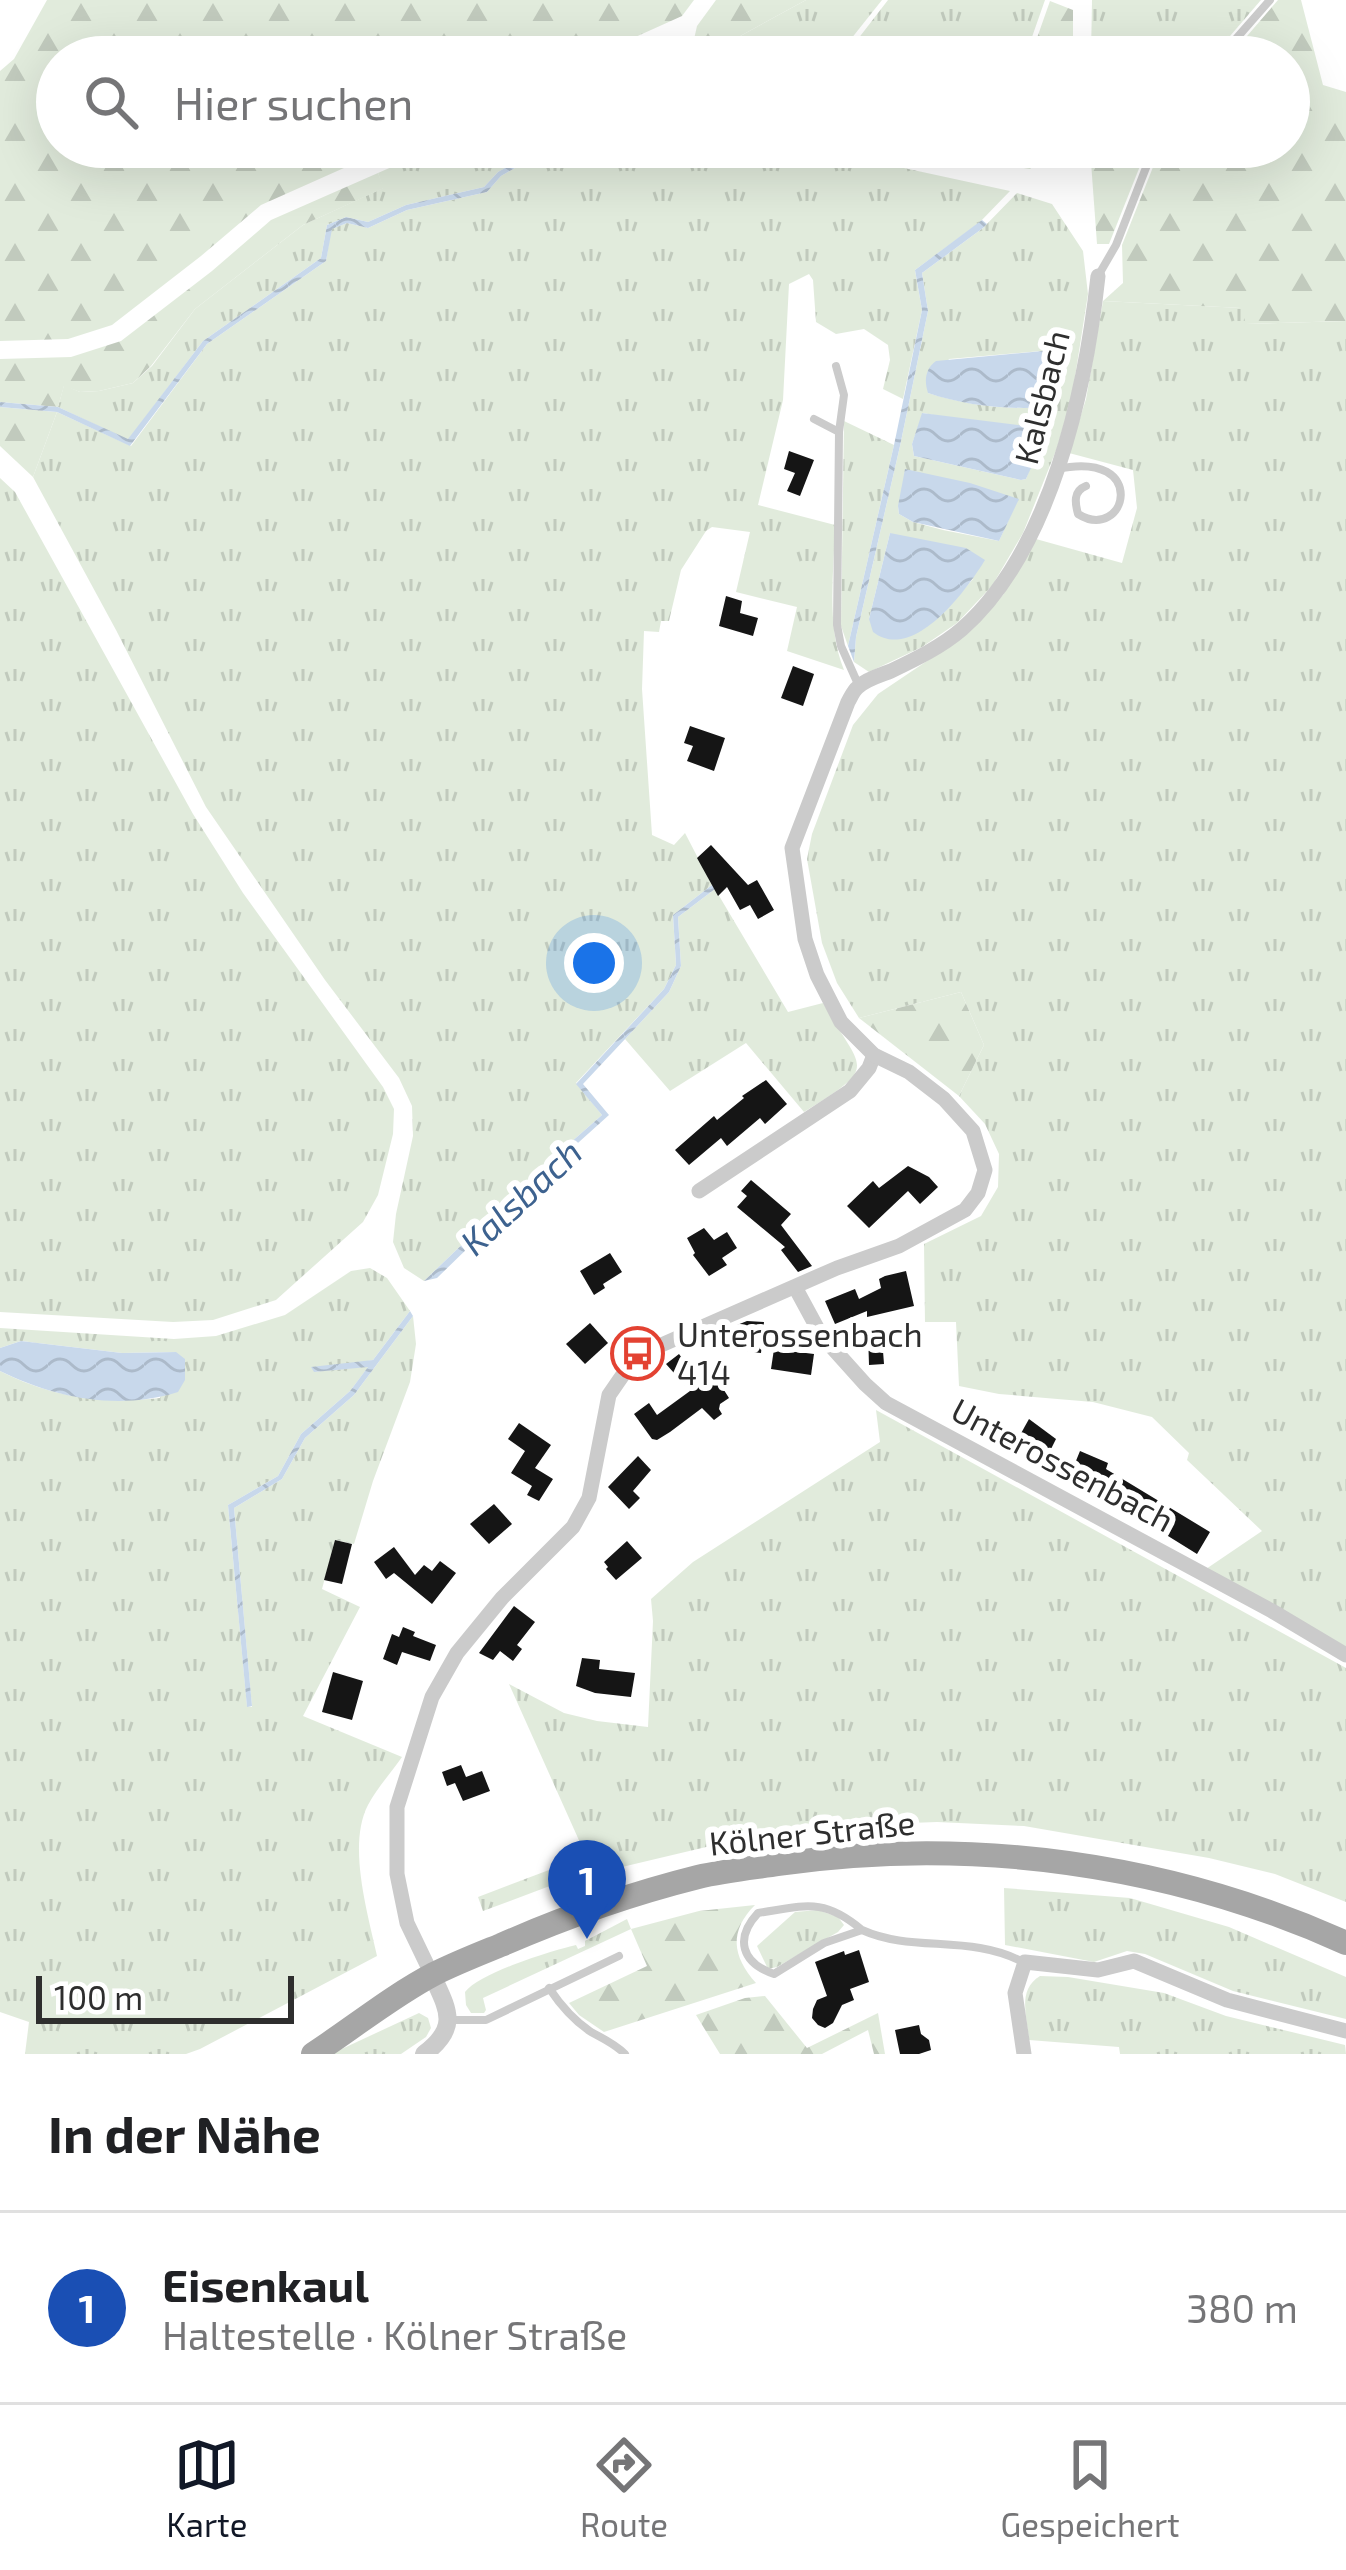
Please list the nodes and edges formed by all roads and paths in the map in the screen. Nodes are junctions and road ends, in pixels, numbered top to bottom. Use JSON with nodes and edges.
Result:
{"nodes":[{"id":1,"x":1270,"y":0,"type":"edge"},
{"id":2,"x":1238,"y":36,"type":"edge"},
{"id":3,"x":1146,"y":168,"type":"edge"},
{"id":4,"x":1098,"y":276,"type":"joint"},
{"id":5,"x":836,"y":366,"type":"dead end"},
{"id":6,"x":814,"y":419,"type":"dead end"},
{"id":7,"x":839,"y":432,"type":"junction"},
{"id":8,"x":1056,"y":470,"type":"junction"},
{"id":9,"x":1086,"y":486,"type":"dead end"},
{"id":10,"x":858,"y":686,"type":"junction"},
{"id":11,"x":874,"y":1055,"type":"junction"},
{"id":12,"x":699,"y":1191,"type":"dead end"},
{"id":13,"x":795,"y":1286,"type":"junction"},
{"id":14,"x":1346,"y":1655,"type":"edge"},
{"id":15,"x":862,"y":1930,"type":"junction"},
{"id":16,"x":1346,"y":1943,"type":"edge"},
{"id":17,"x":619,"y":1957,"type":"dead end"},
{"id":18,"x":1024,"y":1962,"type":"junction"},
{"id":19,"x":432,"y":1975,"type":"junction"},
{"id":20,"x":549,"y":1988,"type":"junction"},
{"id":21,"x":449,"y":2020,"type":"junction"},
{"id":22,"x":1346,"y":2031,"type":"edge"},
{"id":23,"x":313,"y":2054,"type":"edge"},
{"id":24,"x":424,"y":2054,"type":"edge"},
{"id":25,"x":625,"y":2054,"type":"edge"},
{"id":26,"x":1024,"y":2054,"type":"edge"}],
"edges":[{"from":1,"to":2,"type":"lane"},
{"from":3,"to":4,"type":"lane","name":"Kalsbach"},
{"from":4,"to":8,"type":"street","name":"Kalsbach"},
{"from":5,"to":7,"type":"lane"},
{"from":6,"to":7,"type":"lane"},
{"from":7,"to":10,"type":"lane"},
{"from":8,"to":9,"type":"lane"},
{"from":8,"to":10,"type":"street","name":"Kalsbach"},
{"from":10,"to":11,"type":"street"},
{"from":11,"to":12,"type":"street"},
{"from":11,"to":13,"type":"street"},
{"from":13,"to":14,"type":"street","name":"Unterossenbach"},
{"from":13,"to":19,"type":"street"},
{"from":15,"to":15,"type":"lane"},
{"from":15,"to":18,"type":"lane"},
{"from":16,"to":19,"type":"main road","name":"Kölner Straße"},
{"from":17,"to":20,"type":"lane"},
{"from":18,"to":22,"type":"street"},
{"from":18,"to":26,"type":"street"},
{"from":19,"to":21,"type":"street"},
{"from":19,"to":23,"type":"main road","name":"Kölner Straße"},
{"from":20,"to":21,"type":"lane"},
{"from":20,"to":25,"type":"lane"},
{"from":21,"to":24,"type":"street"}]}
